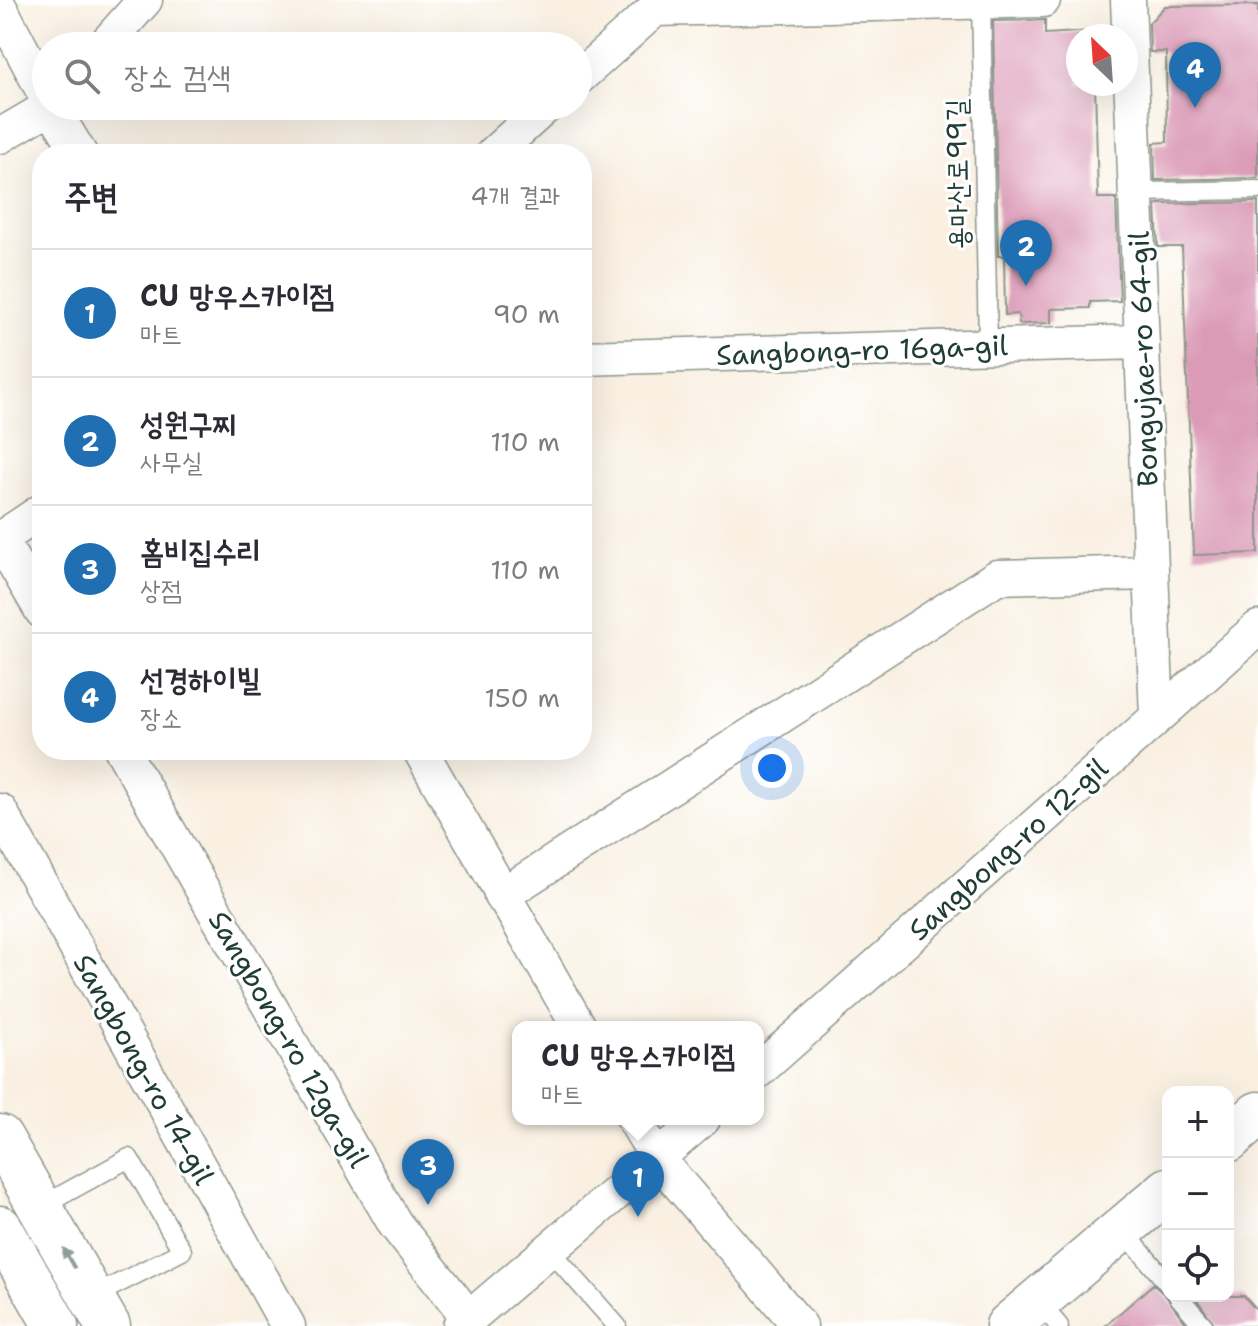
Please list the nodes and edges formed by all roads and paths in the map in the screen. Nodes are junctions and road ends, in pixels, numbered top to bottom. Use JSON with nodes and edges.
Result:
{"nodes":[{"id":1,"x":145,"y":0,"type":"edge"},
{"id":2,"x":1043,"y":0,"type":"edge"},
{"id":3,"x":1128,"y":0,"type":"edge"},
{"id":4,"x":981,"y":1,"type":"edge"},
{"id":5,"x":651,"y":5,"type":"edge"},
{"id":6,"x":0,"y":8,"type":"edge"},
{"id":7,"x":116,"y":32,"type":"edge"},
{"id":8,"x":592,"y":64,"type":"edge"},
{"id":9,"x":32,"y":69,"type":"edge"},
{"id":10,"x":32,"y":117,"type":"edge"},
{"id":11,"x":59,"y":120,"type":"edge"},
{"id":12,"x":531,"y":120,"type":"edge"},
{"id":13,"x":0,"y":136,"type":"edge"},
{"id":14,"x":74,"y":144,"type":"edge"},
{"id":15,"x":504,"y":144,"type":"edge"},
{"id":16,"x":1258,"y":190,"type":"edge"},
{"id":17,"x":1136,"y":192,"type":"junction"},
{"id":18,"x":1142,"y":342,"type":"junction"},
{"id":19,"x":988,"y":346,"type":"junction"},
{"id":20,"x":592,"y":358,"type":"edge"},
{"id":21,"x":32,"y":518,"type":"edge"},
{"id":22,"x":0,"y":539,"type":"edge"},
{"id":23,"x":1151,"y":573,"type":"junction"},
{"id":24,"x":32,"y":594,"type":"edge"},
{"id":25,"x":1258,"y":628,"type":"edge"},
{"id":26,"x":1157,"y":717,"type":"junction"},
{"id":27,"x":128,"y":760,"type":"edge"},
{"id":28,"x":426,"y":760,"type":"edge"},
{"id":29,"x":0,"y":811,"type":"edge"},
{"id":30,"x":501,"y":896,"type":"junction"},
{"id":31,"x":575,"y":1021,"type":"edge"},
{"id":32,"x":764,"y":1066,"type":"edge"},
{"id":33,"x":1258,"y":1114,"type":"edge"},
{"id":34,"x":638,"y":1125,"type":"edge"},
{"id":35,"x":696,"y":1125,"type":"edge"},
{"id":36,"x":1234,"y":1135,"type":"edge"},
{"id":37,"x":0,"y":1137,"type":"edge"},
{"id":38,"x":658,"y":1159,"type":"junction"},
{"id":39,"x":1162,"y":1195,"type":"edge"},
{"id":40,"x":40,"y":1207,"type":"junction"},
{"id":41,"x":0,"y":1228,"type":"edge"},
{"id":42,"x":1122,"y":1229,"type":"junction"},
{"id":43,"x":550,"y":1250,"type":"junction"},
{"id":44,"x":1162,"y":1277,"type":"edge"},
{"id":45,"x":1183,"y":1302,"type":"edge"},
{"id":46,"x":100,"y":1312,"type":"edge"},
{"id":47,"x":1035,"y":1318,"type":"edge"},
{"id":48,"x":464,"y":1322,"type":"edge"},
{"id":49,"x":56,"y":1326,"type":"edge"},
{"id":50,"x":288,"y":1326,"type":"edge"},
{"id":51,"x":617,"y":1326,"type":"edge"},
{"id":52,"x":800,"y":1326,"type":"edge"},
{"id":53,"x":1204,"y":1326,"type":"edge"}],
"edges":[{"from":1,"to":7,"type":"street"},
{"from":2,"to":4,"type":"street"},
{"from":3,"to":17,"type":"street","name":"Bongujae-ro 64-gil"},
{"from":4,"to":5,"type":"street"},
{"from":4,"to":19,"type":"lane","name":"용마산로99길"},
{"from":5,"to":8,"type":"street"},
{"from":6,"to":9,"type":"street"},
{"from":10,"to":13,"type":"street"},
{"from":11,"to":14,"type":"street"},
{"from":12,"to":15,"type":"street"},
{"from":16,"to":17,"type":"lane"},
{"from":17,"to":18,"type":"street","name":"Bongujae-ro 64-gil"},
{"from":18,"to":19,"type":"street","name":"Sangbong-ro 16ga-gil"},
{"from":18,"to":23,"type":"street","name":"Bongujae-ro 64-gil"},
{"from":19,"to":20,"type":"street","name":"Sangbong-ro 16ga-gil"},
{"from":21,"to":22,"type":"street"},
{"from":22,"to":24,"type":"street"},
{"from":23,"to":26,"type":"street","name":"Bongujae-ro 64-gil"},
{"from":23,"to":30,"type":"street"},
{"from":25,"to":26,"type":"street","name":"Sangbong-ro 12-gil"},
{"from":26,"to":32,"type":"street","name":"Sangbong-ro 12-gil"},
{"from":27,"to":48,"type":"street","name":"Sangbong-ro 12ga-gil"},
{"from":28,"to":30,"type":"street"},
{"from":29,"to":50,"type":"street","name":"Sangbong-ro 14-gil"},
{"from":30,"to":31,"type":"street"},
{"from":33,"to":36,"type":"main road"},
{"from":34,"to":38,"type":"street"},
{"from":35,"to":38,"type":"street"},
{"from":37,"to":40,"type":"main road"},
{"from":38,"to":43,"type":"street"},
{"from":38,"to":52,"type":"street"},
{"from":39,"to":42,"type":"main road"},
{"from":46,"to":40,"type":"main road","one_way":true},
{"from":40,"to":46,"type":"lane"},
{"from":41,"to":49,"type":"main road"},
{"from":42,"to":44,"type":"lane"},
{"from":42,"to":47,"type":"main road"},
{"from":43,"to":48,"type":"street"},
{"from":43,"to":51,"type":"lane"},
{"from":45,"to":53,"type":"lane"}]}
